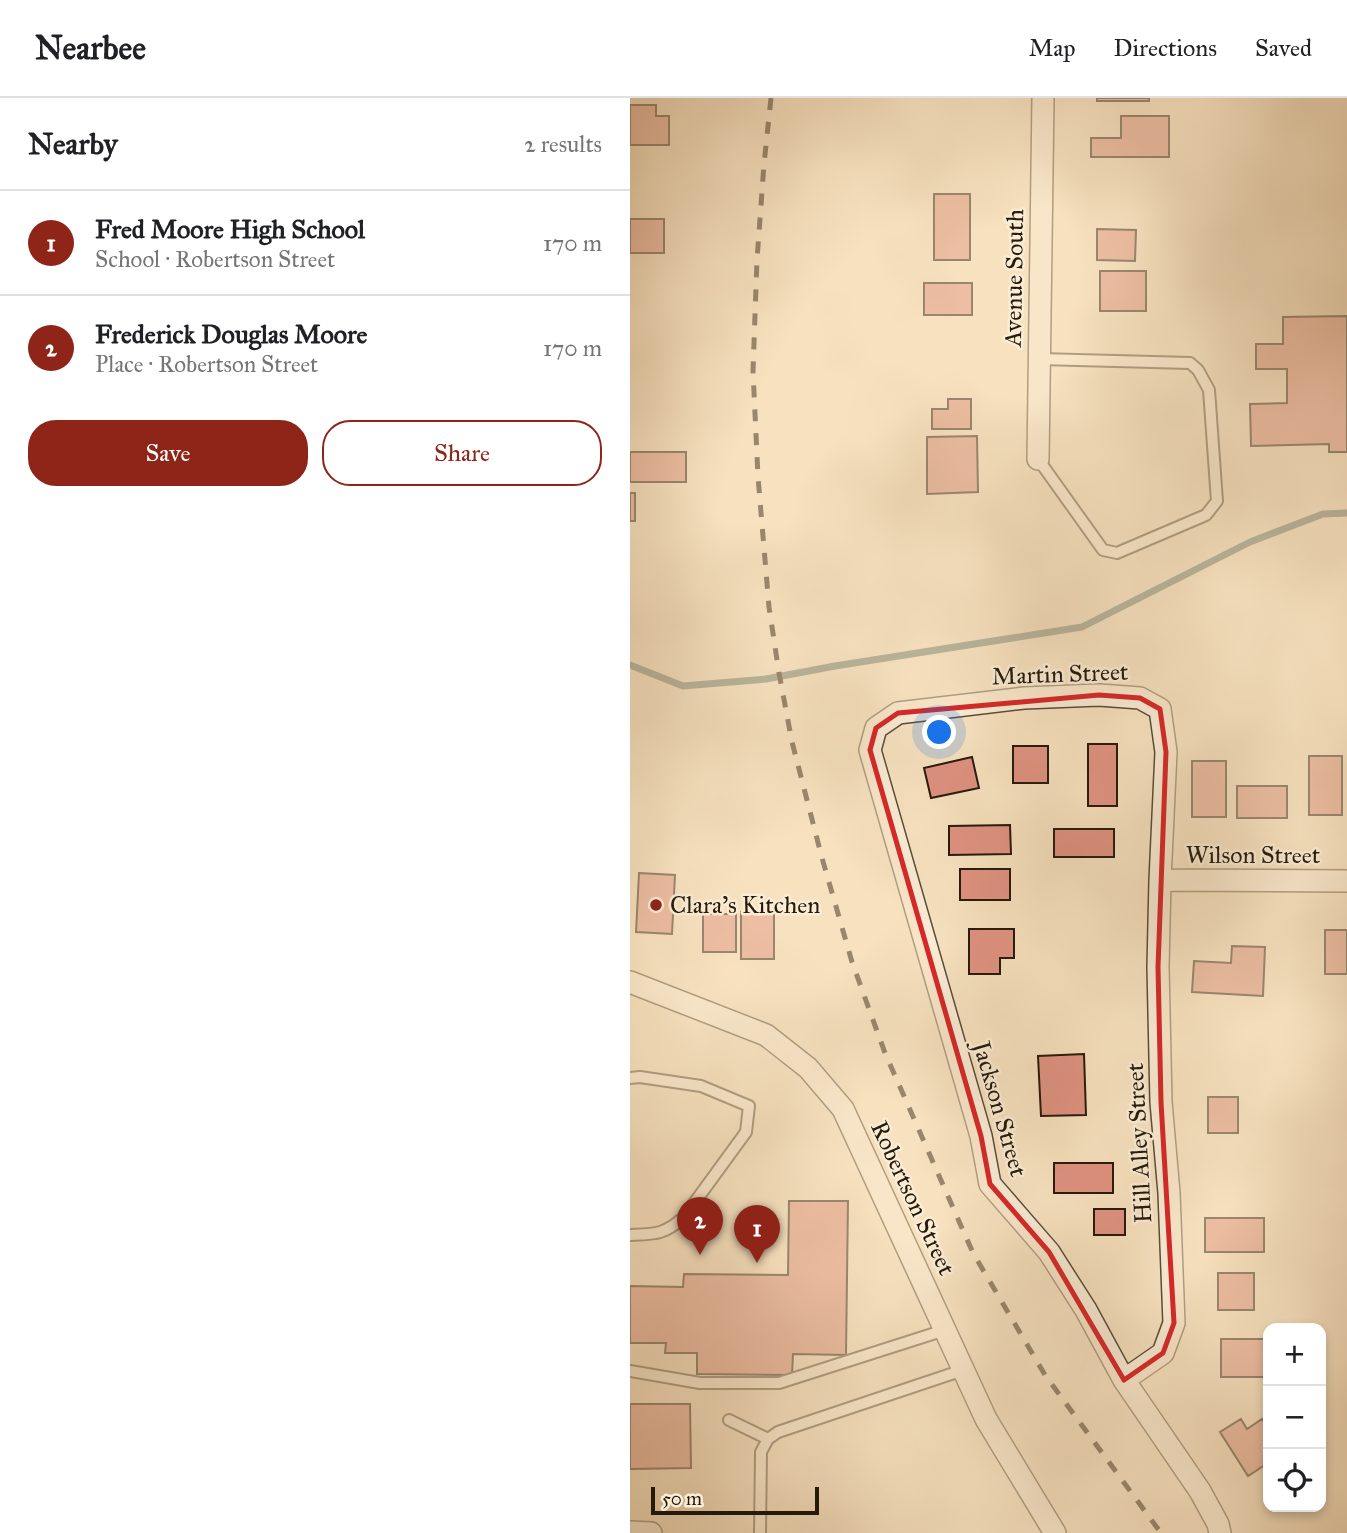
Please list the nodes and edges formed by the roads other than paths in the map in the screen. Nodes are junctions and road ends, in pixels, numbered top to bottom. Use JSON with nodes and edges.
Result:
{"nodes":[{"id":1,"x":1043,"y":98,"type":"edge"},
{"id":2,"x":1040,"y":359,"type":"junction"},
{"id":3,"x":1038,"y":459,"type":"joint"},
{"id":4,"x":876,"y":728,"type":"joint"},
{"id":5,"x":1160,"y":880,"type":"junction"},
{"id":6,"x":1347,"y":881,"type":"edge"},
{"id":7,"x":630,"y":982,"type":"edge"},
{"id":8,"x":630,"y":1077,"type":"edge"},
{"id":9,"x":630,"y":1235,"type":"edge"},
{"id":10,"x":945,"y":1330,"type":"junction"},
{"id":11,"x":964,"y":1370,"type":"junction"},
{"id":12,"x":630,"y":1371,"type":"edge"},
{"id":13,"x":1124,"y":1380,"type":"junction"},
{"id":14,"x":729,"y":1420,"type":"dead end"},
{"id":15,"x":768,"y":1439,"type":"junction"},
{"id":16,"x":630,"y":1532,"type":"edge"},
{"id":17,"x":651,"y":1533,"type":"edge"},
{"id":18,"x":760,"y":1533,"type":"edge"},
{"id":19,"x":1055,"y":1533,"type":"edge"},
{"id":20,"x":1220,"y":1533,"type":"edge"}],
"edges":[{"from":1,"to":2,"type":"street","name":"Avenue South"},
{"from":2,"to":3,"type":"street","name":"Avenue South"},
{"from":2,"to":3,"type":"lane"},
{"from":4,"to":5,"type":"street","name":"Martin Street"},
{"from":4,"to":13,"type":"street","name":"Jackson Street"},
{"from":5,"to":6,"type":"street","name":"Wilson Street"},
{"from":5,"to":13,"type":"street","name":"Hill Alley Street"},
{"from":7,"to":10,"type":"street","name":"Robertson Street"},
{"from":8,"to":9,"type":"lane"},
{"from":10,"to":11,"type":"street","name":"Robertson Street"},
{"from":10,"to":12,"type":"lane"},
{"from":11,"to":15,"type":"lane"},
{"from":11,"to":19,"type":"street","name":"Robertson Street"},
{"from":13,"to":20,"type":"street","name":"Jackson Street"},
{"from":14,"to":15,"type":"lane"},
{"from":15,"to":18,"type":"lane"},
{"from":16,"to":17,"type":"street"}]}
